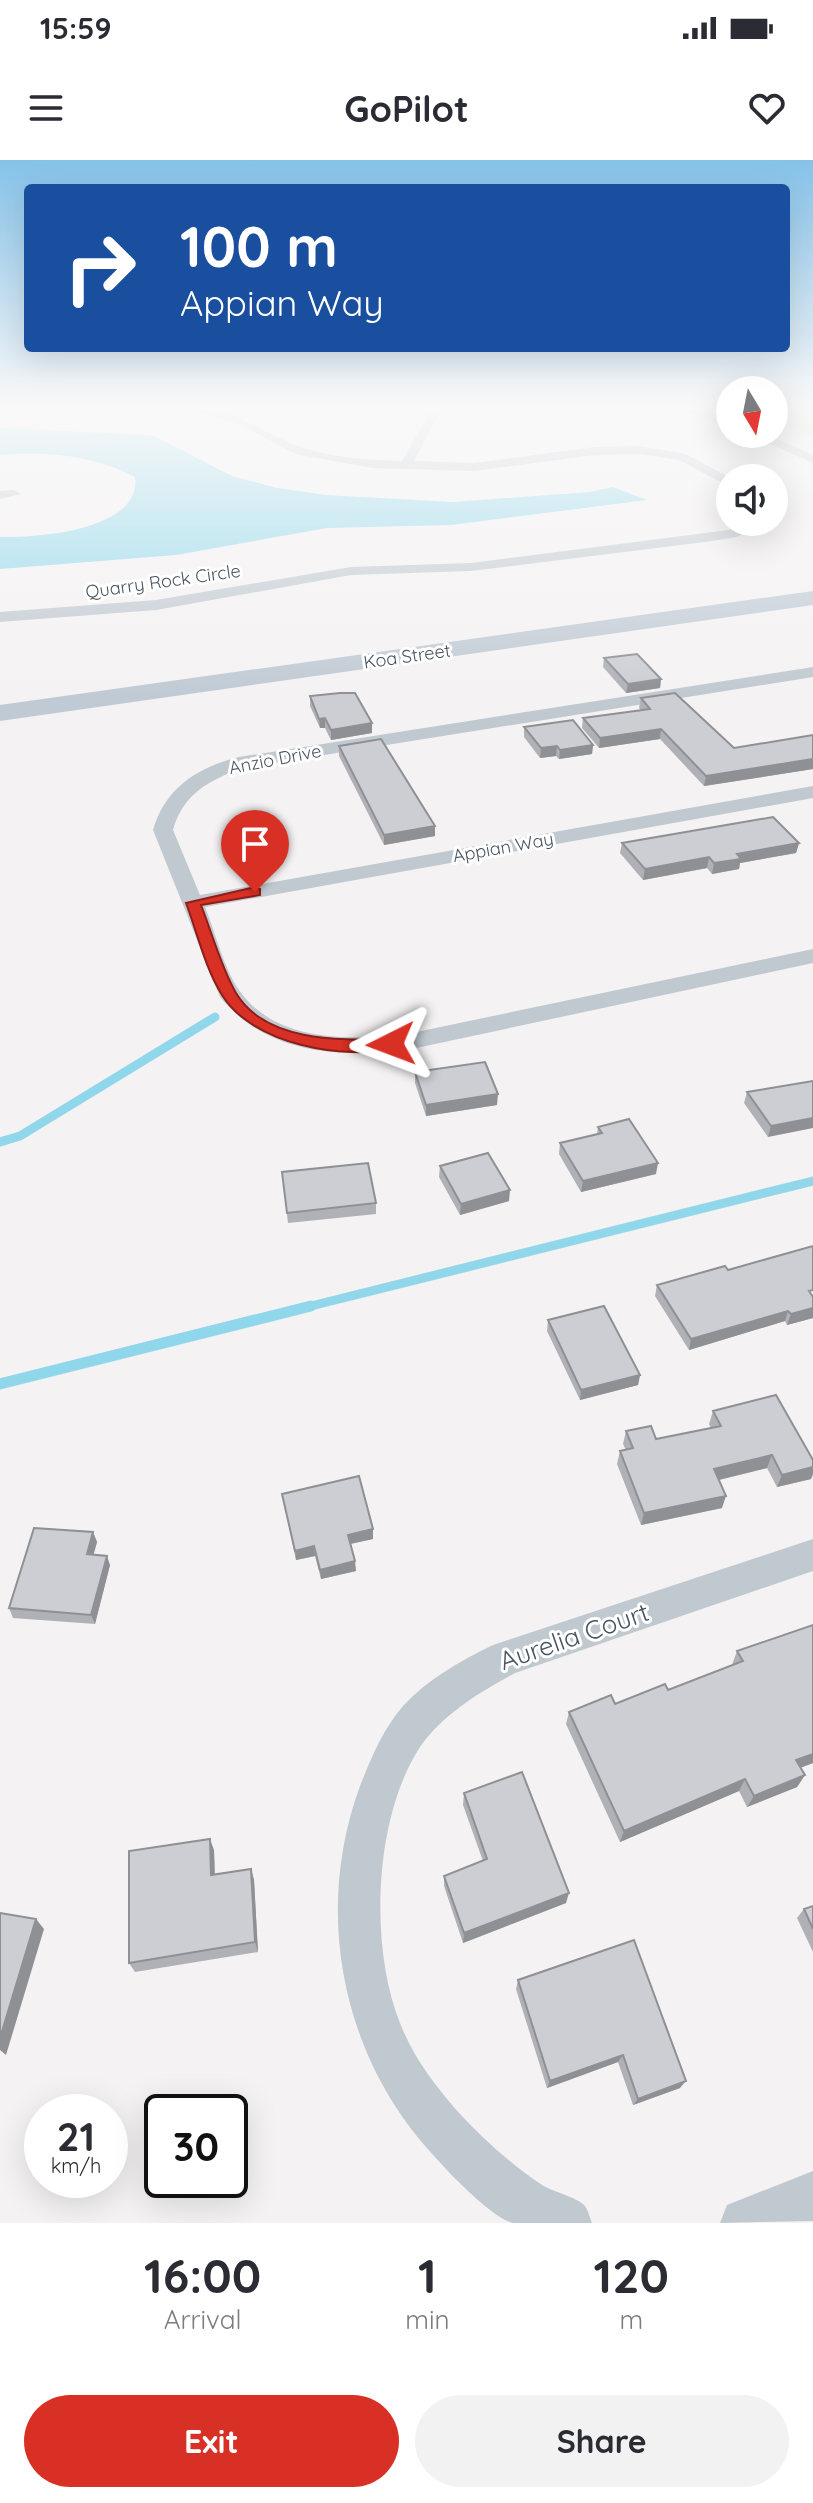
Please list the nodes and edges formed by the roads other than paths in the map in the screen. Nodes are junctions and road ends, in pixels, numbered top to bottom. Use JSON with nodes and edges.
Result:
{"nodes":[{"id":1,"x":718,"y":536,"type":"edge"},
{"id":2,"x":813,"y":598,"type":"edge"},
{"id":3,"x":0,"y":617,"type":"edge"},
{"id":4,"x":813,"y":672,"type":"edge"},
{"id":5,"x":0,"y":713,"type":"edge"},
{"id":6,"x":813,"y":792,"type":"edge"},
{"id":7,"x":193,"y":903,"type":"junction"},
{"id":8,"x":813,"y":956,"type":"edge"},
{"id":9,"x":813,"y":1555,"type":"edge"},
{"id":10,"x":813,"y":2196,"type":"edge"},
{"id":11,"x":567,"y":2223,"type":"edge"},
{"id":12,"x":745,"y":2223,"type":"edge"}],
"edges":[{"from":1,"to":3,"type":"street","name":"Quarry Rock Circle"},
{"from":2,"to":5,"type":"main road","name":"Koa Street"},
{"from":4,"to":7,"type":"street","name":"Anzio Drive"},
{"from":6,"to":7,"type":"street","name":"Appian Way"},
{"from":7,"to":8,"type":"street","name":"Anzio Drive"},
{"from":9,"to":11,"type":"street","name":"Aurelia Court"},
{"from":10,"to":12,"type":"street"}]}
